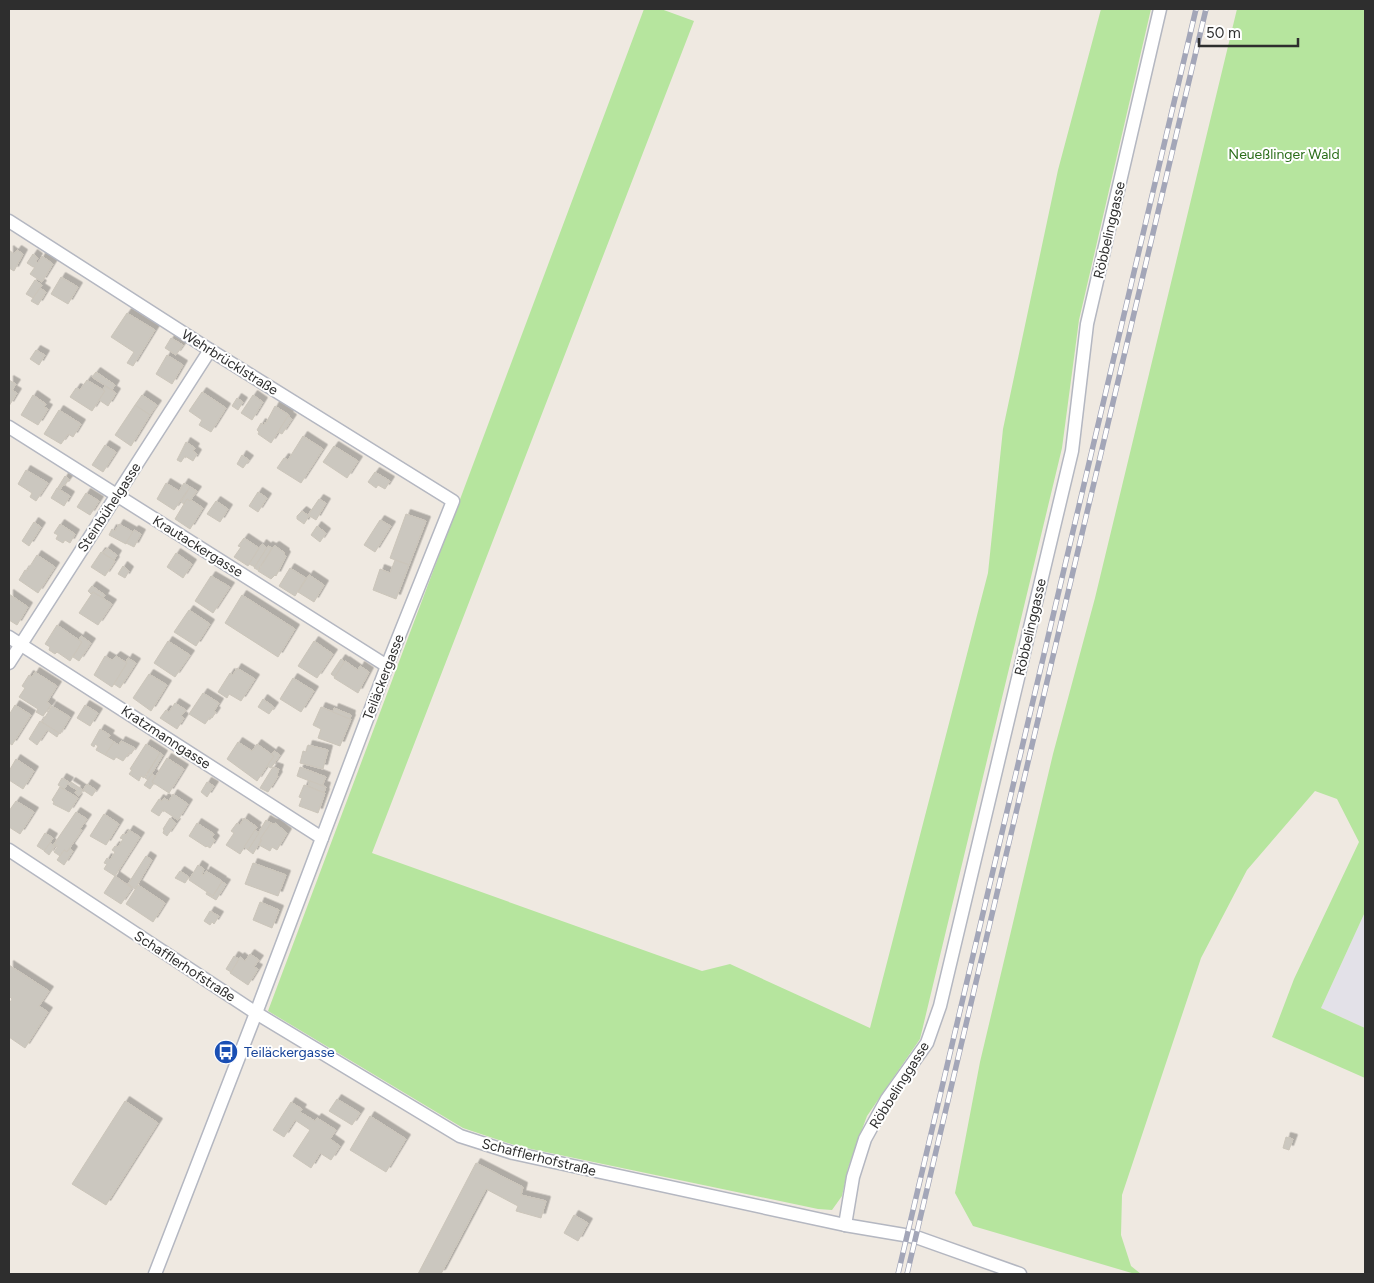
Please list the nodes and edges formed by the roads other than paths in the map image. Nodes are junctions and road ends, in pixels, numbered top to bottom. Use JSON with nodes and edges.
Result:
{"nodes":[{"id":1,"x":1160,"y":9,"type":"edge"},
{"id":2,"x":9,"y":221,"type":"edge"},
{"id":3,"x":210,"y":350,"type":"junction"},
{"id":4,"x":9,"y":427,"type":"edge"},
{"id":5,"x":117,"y":495,"type":"junction"},
{"id":6,"x":453,"y":501,"type":"joint"},
{"id":7,"x":9,"y":637,"type":"edge"},
{"id":8,"x":21,"y":644,"type":"junction"},
{"id":9,"x":9,"y":663,"type":"edge"},
{"id":10,"x":387,"y":666,"type":"junction"},
{"id":11,"x":322,"y":838,"type":"junction"},
{"id":12,"x":9,"y":850,"type":"edge"},
{"id":13,"x":256,"y":1013,"type":"junction"},
{"id":14,"x":845,"y":1225,"type":"junction"},
{"id":15,"x":156,"y":1274,"type":"edge"},
{"id":16,"x":1020,"y":1274,"type":"edge"}],
"edges":[{"from":1,"to":14,"type":"street","name":"Röbbelinggasse"},
{"from":2,"to":3,"type":"street","name":"Wehrbrücklstraße"},
{"from":3,"to":5,"type":"street","name":"Steinbühelgasse"},
{"from":3,"to":6,"type":"street","name":"Wehrbrücklstraße"},
{"from":4,"to":5,"type":"street","name":"Krautackergasse"},
{"from":5,"to":8,"type":"street","name":"Steinbühelgasse"},
{"from":5,"to":10,"type":"street","name":"Krautackergasse"},
{"from":6,"to":10,"type":"street","name":"Teiläckergasse"},
{"from":7,"to":8,"type":"street","name":"Kratzmanngasse"},
{"from":8,"to":9,"type":"street","name":"Steinbühelgasse"},
{"from":8,"to":11,"type":"street","name":"Kratzmanngasse"},
{"from":10,"to":11,"type":"street","name":"Teiläckergasse"},
{"from":11,"to":13,"type":"street","name":"Teiläckergasse"},
{"from":12,"to":13,"type":"street","name":"Schafflerhofstraße"},
{"from":13,"to":14,"type":"street","name":"Schafflerhofstraße"},
{"from":13,"to":15,"type":"street","name":"Teiläckergasse"},
{"from":14,"to":16,"type":"street","name":"Schafflerhofstraße"}]}
